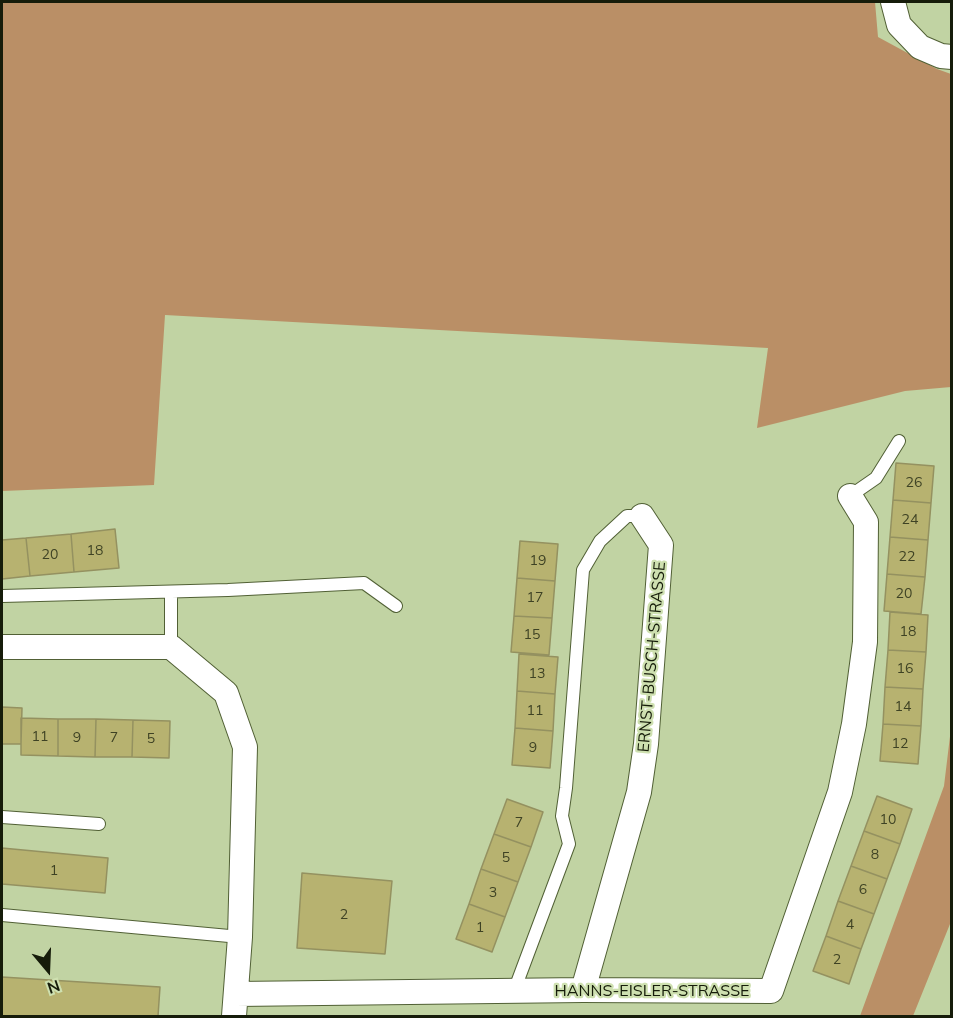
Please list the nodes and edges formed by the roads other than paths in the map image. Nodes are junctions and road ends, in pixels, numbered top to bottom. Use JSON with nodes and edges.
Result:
{"nodes":[{"id":1,"x":893,"y":2,"type":"edge"},
{"id":2,"x":951,"y":57,"type":"edge"},
{"id":3,"x":899,"y":441,"type":"dead end"},
{"id":4,"x":850,"y":496,"type":"joint"},
{"id":5,"x":642,"y":516,"type":"joint"},
{"id":6,"x":171,"y":592,"type":"junction"},
{"id":7,"x":2,"y":597,"type":"edge"},
{"id":8,"x":396,"y":606,"type":"dead end"},
{"id":9,"x":2,"y":647,"type":"edge"},
{"id":10,"x":171,"y":647,"type":"junction"},
{"id":11,"x":2,"y":817,"type":"edge"},
{"id":12,"x":99,"y":824,"type":"dead end"},
{"id":13,"x":2,"y":915,"type":"edge"},
{"id":14,"x":240,"y":937,"type":"junction"},
{"id":15,"x":583,"y":990,"type":"junction"},
{"id":16,"x":514,"y":991,"type":"junction"},
{"id":17,"x":235,"y":1005,"type":"edge"}],
"edges":[{"from":1,"to":2,"type":"street"},
{"from":3,"to":4,"type":"lane"},
{"from":4,"to":15,"type":"street","name":"HANNS-EISLER-STRASSE"},
{"from":5,"to":15,"type":"street","name":"ERNST-BUSCH-STRASSE"},
{"from":5,"to":16,"type":"lane","name":"ERNST-BUSCH-STRASSE"},
{"from":6,"to":7,"type":"lane"},
{"from":6,"to":8,"type":"lane"},
{"from":6,"to":10,"type":"lane"},
{"from":9,"to":10,"type":"street"},
{"from":10,"to":14,"type":"street"},
{"from":11,"to":12,"type":"lane"},
{"from":13,"to":14,"type":"lane"},
{"from":14,"to":17,"type":"street"},
{"from":15,"to":16,"type":"street","name":"HANNS-EISLER-STRASSE"},
{"from":16,"to":17,"type":"street","name":"HANNS-EISLER-STRASSE"}]}
